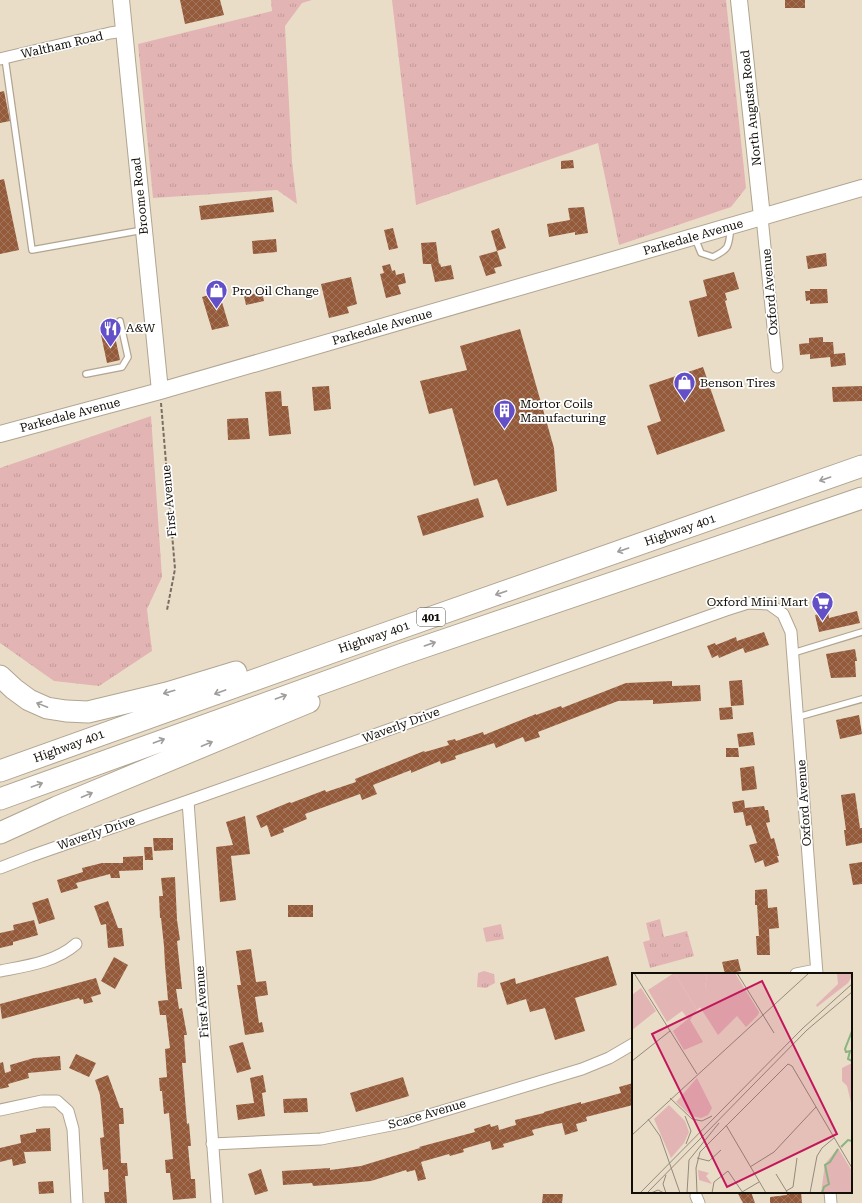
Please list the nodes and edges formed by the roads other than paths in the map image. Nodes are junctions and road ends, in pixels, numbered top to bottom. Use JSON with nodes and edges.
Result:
{"nodes":[{"id":1,"x":121,"y":0,"type":"edge"},
{"id":2,"x":739,"y":0,"type":"edge"},
{"id":3,"x":124,"y":31,"type":"junction"},
{"id":4,"x":2,"y":59,"type":"edge"},
{"id":5,"x":862,"y":188,"type":"edge"},
{"id":6,"x":762,"y":216,"type":"junction"},
{"id":7,"x":732,"y":225,"type":"junction"},
{"id":8,"x":143,"y":230,"type":"junction"},
{"id":9,"x":694,"y":236,"type":"junction"},
{"id":10,"x":120,"y":321,"type":"dead end"},
{"id":11,"x":777,"y":367,"type":"dead end"},
{"id":12,"x":86,"y":374,"type":"dead end"},
{"id":13,"x":160,"y":391,"type":"junction"},
{"id":14,"x":0,"y":434,"type":"edge"},
{"id":15,"x":862,"y":466,"type":"edge"},
{"id":16,"x":862,"y":498,"type":"edge"},
{"id":17,"x":792,"y":632,"type":"joint"},
{"id":18,"x":862,"y":632,"type":"edge"},
{"id":19,"x":341,"y":649,"type":"junction"},
{"id":20,"x":793,"y":653,"type":"junction"},
{"id":21,"x":402,"y":654,"type":"junction"},
{"id":22,"x":0,"y":676,"type":"edge"},
{"id":23,"x":862,"y":699,"type":"edge"},
{"id":24,"x":798,"y":718,"type":"junction"},
{"id":25,"x":0,"y":771,"type":"edge"},
{"id":26,"x":0,"y":799,"type":"edge"},
{"id":27,"x":188,"y":801,"type":"junction"},
{"id":28,"x":0,"y":832,"type":"edge"},
{"id":29,"x":0,"y":868,"type":"edge"},
{"id":30,"x":76,"y":944,"type":"dead end"},
{"id":31,"x":0,"y":971,"type":"edge"},
{"id":32,"x":816,"y":972,"type":"edge"},
{"id":33,"x":806,"y":973,"type":"edge"},
{"id":34,"x":632,"y":1045,"type":"edge"},
{"id":35,"x":0,"y":1110,"type":"edge"},
{"id":36,"x":212,"y":1144,"type":"junction"},
{"id":37,"x":830,"y":1193,"type":"edge"},
{"id":38,"x":77,"y":1203,"type":"edge"},
{"id":39,"x":217,"y":1203,"type":"edge"},
{"id":40,"x":831,"y":1203,"type":"edge"}],
"edges":[{"from":1,"to":3,"type":"main road","name":"Broome Road"},
{"from":2,"to":6,"type":"main road","name":"North Augusta Road"},
{"from":3,"to":4,"type":"street","name":"Waltham Road"},
{"from":3,"to":8,"type":"main road","name":"Broome Road"},
{"from":4,"to":8,"type":"lane"},
{"from":5,"to":6,"type":"main road","name":"Parkedale Avenue"},
{"from":6,"to":7,"type":"main road","name":"Parkedale Avenue"},
{"from":6,"to":11,"type":"street","name":"Oxford Avenue"},
{"from":7,"to":9,"type":"main road","name":"Parkedale Avenue"},
{"from":7,"to":9,"type":"lane"},
{"from":8,"to":13,"type":"main road","name":"Broome Road"},
{"from":9,"to":13,"type":"main road","name":"Parkedale Avenue"},
{"from":10,"to":12,"type":"lane"},
{"from":13,"to":14,"type":"main road","name":"Parkedale Avenue"},
{"from":15,"to":19,"type":"highway","name":"Highway 401","number":"401","one_way":true},
{"from":21,"to":16,"type":"highway","name":"Highway 401","number":"401","one_way":true},
{"from":17,"to":20,"type":"street","name":"Oxford Avenue"},
{"from":17,"to":27,"type":"street","name":"Waverly Drive"},
{"from":18,"to":20,"type":"lane"},
{"from":19,"to":22,"type":"highway","one_way":true},
{"from":19,"to":25,"type":"highway","name":"Highway 401","number":"401","one_way":true},
{"from":20,"to":24,"type":"street","name":"Oxford Avenue"},
{"from":26,"to":21,"type":"highway","name":"Highway 401","number":"401","one_way":true},
{"from":28,"to":21,"type":"highway","one_way":true},
{"from":23,"to":24,"type":"lane"},
{"from":24,"to":32,"type":"street","name":"Oxford Avenue"},
{"from":27,"to":29,"type":"street","name":"Waverly Drive"},
{"from":27,"to":36,"type":"street","name":"First Avenue"},
{"from":30,"to":31,"type":"street"},
{"from":32,"to":33,"type":"street"},
{"from":34,"to":36,"type":"street","name":"Scace Avenue"},
{"from":35,"to":38,"type":"street"},
{"from":36,"to":39,"type":"street","name":"First Avenue"},
{"from":37,"to":40,"type":"street"}]}
